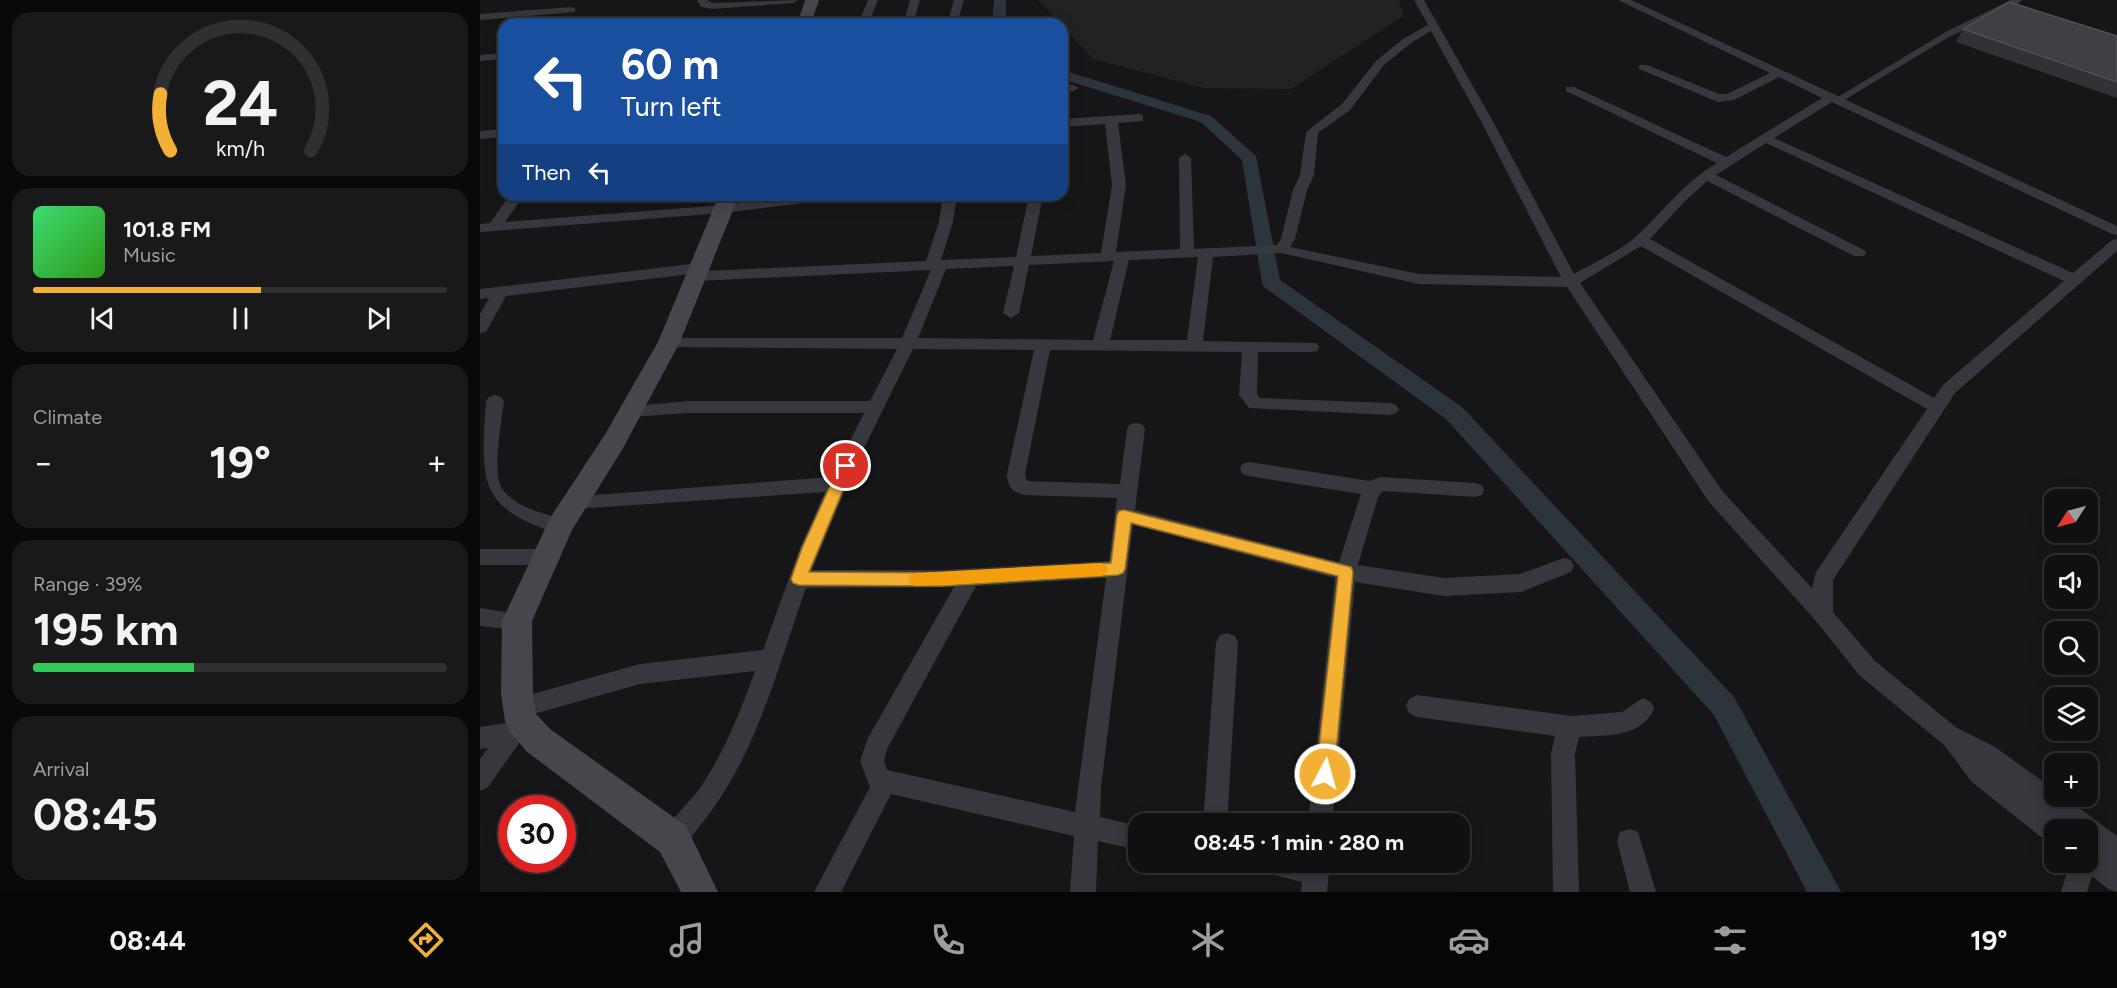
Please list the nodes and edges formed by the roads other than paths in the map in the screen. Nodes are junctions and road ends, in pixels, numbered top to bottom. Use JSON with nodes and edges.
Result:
{"nodes":[{"id":1,"x":579,"y":0,"type":"edge"},
{"id":2,"x":702,"y":0,"type":"edge"},
{"id":3,"x":793,"y":0,"type":"edge"},
{"id":4,"x":812,"y":0,"type":"edge"},
{"id":5,"x":873,"y":0,"type":"edge"},
{"id":6,"x":915,"y":0,"type":"edge"},
{"id":7,"x":959,"y":0,"type":"edge"},
{"id":8,"x":1419,"y":0,"type":"edge"},
{"id":9,"x":1625,"y":0,"type":"edge"},
{"id":10,"x":2018,"y":0,"type":"edge"},
{"id":11,"x":571,"y":10,"type":"junction"},
{"id":12,"x":480,"y":17,"type":"edge"},
{"id":13,"x":565,"y":18,"type":"edge"},
{"id":14,"x":806,"y":18,"type":"edge"},
{"id":15,"x":866,"y":18,"type":"edge"},
{"id":16,"x":910,"y":18,"type":"edge"},
{"id":17,"x":954,"y":18,"type":"edge"},
{"id":18,"x":1433,"y":26,"type":"junction"},
{"id":19,"x":498,"y":57,"type":"edge"},
{"id":20,"x":481,"y":60,"type":"edge"},
{"id":21,"x":1643,"y":67,"type":"dead end"},
{"id":22,"x":1778,"y":73,"type":"junction"},
{"id":23,"x":1570,"y":89,"type":"dead end"},
{"id":24,"x":1833,"y":99,"type":"junction"},
{"id":25,"x":1139,"y":118,"type":"dead end"},
{"id":26,"x":1111,"y":120,"type":"junction"},
{"id":27,"x":1068,"y":123,"type":"edge"},
{"id":28,"x":498,"y":134,"type":"edge"},
{"id":29,"x":480,"y":135,"type":"edge"},
{"id":30,"x":1766,"y":139,"type":"junction"},
{"id":31,"x":1185,"y":158,"type":"dead end"},
{"id":32,"x":1726,"y":162,"type":"junction"},
{"id":33,"x":1706,"y":175,"type":"junction"},
{"id":34,"x":511,"y":201,"type":"edge"},
{"id":35,"x":742,"y":201,"type":"edge"},
{"id":36,"x":949,"y":201,"type":"edge"},
{"id":37,"x":1035,"y":201,"type":"edge"},
{"id":38,"x":726,"y":202,"type":"edge"},
{"id":39,"x":487,"y":227,"type":"edge"},
{"id":40,"x":1641,"y":240,"type":"junction"},
{"id":41,"x":2116,"y":242,"type":"edge"},
{"id":42,"x":1276,"y":249,"type":"junction"},
{"id":43,"x":1206,"y":253,"type":"junction"},
{"id":44,"x":1859,"y":253,"type":"dead end"},
{"id":45,"x":1187,"y":254,"type":"junction"},
{"id":46,"x":1115,"y":257,"type":"junction"},
{"id":47,"x":1023,"y":261,"type":"junction"},
{"id":48,"x":936,"y":265,"type":"junction"},
{"id":49,"x":698,"y":272,"type":"junction"},
{"id":50,"x":2075,"y":280,"type":"junction"},
{"id":51,"x":1571,"y":282,"type":"junction"},
{"id":52,"x":500,"y":292,"type":"junction"},
{"id":53,"x":480,"y":294,"type":"edge"},
{"id":54,"x":1011,"y":313,"type":"dead end"},
{"id":55,"x":480,"y":328,"type":"edge"},
{"id":56,"x":669,"y":342,"type":"junction"},
{"id":57,"x":907,"y":345,"type":"junction"},
{"id":58,"x":1097,"y":345,"type":"junction"},
{"id":59,"x":1043,"y":346,"type":"junction"},
{"id":60,"x":1194,"y":347,"type":"junction"},
{"id":61,"x":1250,"y":347,"type":"junction"},
{"id":62,"x":1311,"y":347,"type":"dead end"},
{"id":63,"x":495,"y":401,"type":"dead end"},
{"id":64,"x":1938,"y":406,"type":"junction"},
{"id":65,"x":875,"y":407,"type":"junction"},
{"id":66,"x":1390,"y":409,"type":"dead end"},
{"id":67,"x":630,"y":411,"type":"junction"},
{"id":68,"x":1136,"y":429,"type":"dead end"},
{"id":69,"x":1250,"y":469,"type":"dead end"},
{"id":70,"x":838,"y":484,"type":"junction"},
{"id":71,"x":1372,"y":489,"type":"junction"},
{"id":72,"x":1475,"y":490,"type":"dead end"},
{"id":73,"x":1128,"y":491,"type":"junction"},
{"id":74,"x":575,"y":502,"type":"junction"},
{"id":75,"x":1124,"y":515,"type":"junction"},
{"id":76,"x":560,"y":526,"type":"junction"},
{"id":77,"x":480,"y":557,"type":"edge"},
{"id":78,"x":544,"y":557,"type":"junction"},
{"id":79,"x":1564,"y":566,"type":"dead end"},
{"id":80,"x":1118,"y":569,"type":"junction"},
{"id":81,"x":1346,"y":572,"type":"junction"},
{"id":82,"x":970,"y":578,"type":"junction"},
{"id":83,"x":799,"y":579,"type":"junction"},
{"id":84,"x":1823,"y":615,"type":"junction"},
{"id":85,"x":480,"y":617,"type":"edge"},
{"id":86,"x":517,"y":621,"type":"junction"},
{"id":87,"x":1227,"y":643,"type":"dead end"},
{"id":88,"x":771,"y":659,"type":"junction"},
{"id":89,"x":1417,"y":706,"type":"dead end"},
{"id":90,"x":1643,"y":708,"type":"dead end"},
{"id":91,"x":517,"y":720,"type":"junction"},
{"id":92,"x":1572,"y":727,"type":"junction"},
{"id":93,"x":1949,"y":736,"type":"junction"},
{"id":94,"x":480,"y":738,"type":"edge"},
{"id":95,"x":480,"y":779,"type":"edge"},
{"id":96,"x":880,"y":780,"type":"junction"},
{"id":97,"x":1216,"y":813,"type":"edge"},
{"id":98,"x":1321,"y":813,"type":"edge"},
{"id":99,"x":2044,"y":823,"type":"edge"},
{"id":100,"x":1086,"y":828,"type":"junction"},
{"id":101,"x":1128,"y":836,"type":"edge"},
{"id":102,"x":673,"y":839,"type":"junction"},
{"id":103,"x":1629,"y":841,"type":"dead end"},
{"id":104,"x":2117,"y":851,"type":"edge"},
{"id":105,"x":2098,"y":865,"type":"edge"},
{"id":106,"x":2080,"y":873,"type":"edge"},
{"id":107,"x":2117,"y":880,"type":"edge"},
{"id":108,"x":700,"y":892,"type":"edge"},
{"id":109,"x":827,"y":892,"type":"edge"},
{"id":110,"x":1083,"y":892,"type":"edge"},
{"id":111,"x":1566,"y":892,"type":"edge"},
{"id":112,"x":1643,"y":892,"type":"edge"},
{"id":113,"x":2074,"y":892,"type":"edge"}],
"edges":[{"from":1,"to":11,"type":"street"},
{"from":2,"to":3,"type":"street"},
{"from":4,"to":14,"type":"street"},
{"from":5,"to":15,"type":"street"},
{"from":6,"to":16,"type":"street"},
{"from":7,"to":17,"type":"street"},
{"from":8,"to":18,"type":"street"},
{"from":9,"to":22,"type":"street"},
{"from":10,"to":24,"type":"lane"},
{"from":11,"to":12,"type":"street"},
{"from":11,"to":13,"type":"street"},
{"from":18,"to":42,"type":"street"},
{"from":18,"to":51,"type":"street"},
{"from":19,"to":20,"type":"street"},
{"from":21,"to":22,"type":"street"},
{"from":22,"to":24,"type":"street"},
{"from":23,"to":32,"type":"street"},
{"from":24,"to":30,"type":"street"},
{"from":24,"to":41,"type":"street"},
{"from":25,"to":26,"type":"street"},
{"from":26,"to":27,"type":"street"},
{"from":26,"to":46,"type":"street"},
{"from":28,"to":29,"type":"street"},
{"from":30,"to":32,"type":"street"},
{"from":30,"to":50,"type":"street"},
{"from":31,"to":45,"type":"street"},
{"from":32,"to":33,"type":"street"},
{"from":33,"to":40,"type":"street"},
{"from":33,"to":44,"type":"street"},
{"from":34,"to":39,"type":"street"},
{"from":35,"to":38,"type":"street"},
{"from":36,"to":48,"type":"street"},
{"from":37,"to":47,"type":"street"},
{"from":38,"to":39,"type":"street"},
{"from":38,"to":49,"type":"street"},
{"from":40,"to":51,"type":"street"},
{"from":40,"to":64,"type":"street"},
{"from":41,"to":50,"type":"street"},
{"from":42,"to":43,"type":"street"},
{"from":42,"to":51,"type":"street"},
{"from":43,"to":45,"type":"street"},
{"from":43,"to":60,"type":"street"},
{"from":45,"to":46,"type":"street"},
{"from":46,"to":47,"type":"street"},
{"from":46,"to":58,"type":"street"},
{"from":47,"to":48,"type":"street"},
{"from":47,"to":54,"type":"street"},
{"from":48,"to":49,"type":"street"},
{"from":48,"to":57,"type":"street"},
{"from":49,"to":52,"type":"street"},
{"from":49,"to":56,"type":"street"},
{"from":50,"to":64,"type":"street"},
{"from":51,"to":84,"type":"street"},
{"from":52,"to":53,"type":"street"},
{"from":52,"to":55,"type":"street"},
{"from":56,"to":57,"type":"street"},
{"from":56,"to":67,"type":"street"},
{"from":57,"to":59,"type":"street"},
{"from":57,"to":65,"type":"street"},
{"from":58,"to":59,"type":"street"},
{"from":58,"to":60,"type":"street"},
{"from":59,"to":73,"type":"street"},
{"from":60,"to":61,"type":"street"},
{"from":61,"to":62,"type":"street"},
{"from":61,"to":66,"type":"street"},
{"from":63,"to":76,"type":"street"},
{"from":64,"to":84,"type":"street"},
{"from":65,"to":67,"type":"street"},
{"from":65,"to":70,"type":"street"},
{"from":67,"to":74,"type":"street"},
{"from":68,"to":73,"type":"street"},
{"from":69,"to":71,"type":"street"},
{"from":70,"to":74,"type":"street"},
{"from":70,"to":83,"type":"street"},
{"from":71,"to":72,"type":"street"},
{"from":71,"to":81,"type":"street"},
{"from":73,"to":75,"type":"street"},
{"from":74,"to":76,"type":"street"},
{"from":75,"to":80,"type":"street"},
{"from":75,"to":81,"type":"street"},
{"from":76,"to":78,"type":"street"},
{"from":77,"to":78,"type":"street"},
{"from":78,"to":86,"type":"street"},
{"from":79,"to":81,"type":"street"},
{"from":80,"to":82,"type":"street"},
{"from":80,"to":100,"type":"street"},
{"from":81,"to":98,"type":"street"},
{"from":82,"to":83,"type":"street"},
{"from":82,"to":96,"type":"street"},
{"from":83,"to":88,"type":"street"},
{"from":84,"to":93,"type":"street"},
{"from":85,"to":86,"type":"street"},
{"from":86,"to":91,"type":"street"},
{"from":87,"to":97,"type":"street"},
{"from":88,"to":91,"type":"street"},
{"from":88,"to":102,"type":"street"},
{"from":89,"to":92,"type":"street"},
{"from":90,"to":92,"type":"street"},
{"from":91,"to":94,"type":"street"},
{"from":91,"to":95,"type":"street"},
{"from":91,"to":102,"type":"street"},
{"from":92,"to":111,"type":"street"},
{"from":93,"to":99,"type":"street"},
{"from":93,"to":104,"type":"street"},
{"from":96,"to":100,"type":"street"},
{"from":96,"to":109,"type":"street"},
{"from":100,"to":101,"type":"street"},
{"from":100,"to":110,"type":"street"},
{"from":102,"to":108,"type":"street"},
{"from":103,"to":112,"type":"street"},
{"from":105,"to":107,"type":"street"},
{"from":106,"to":113,"type":"street"}]}
